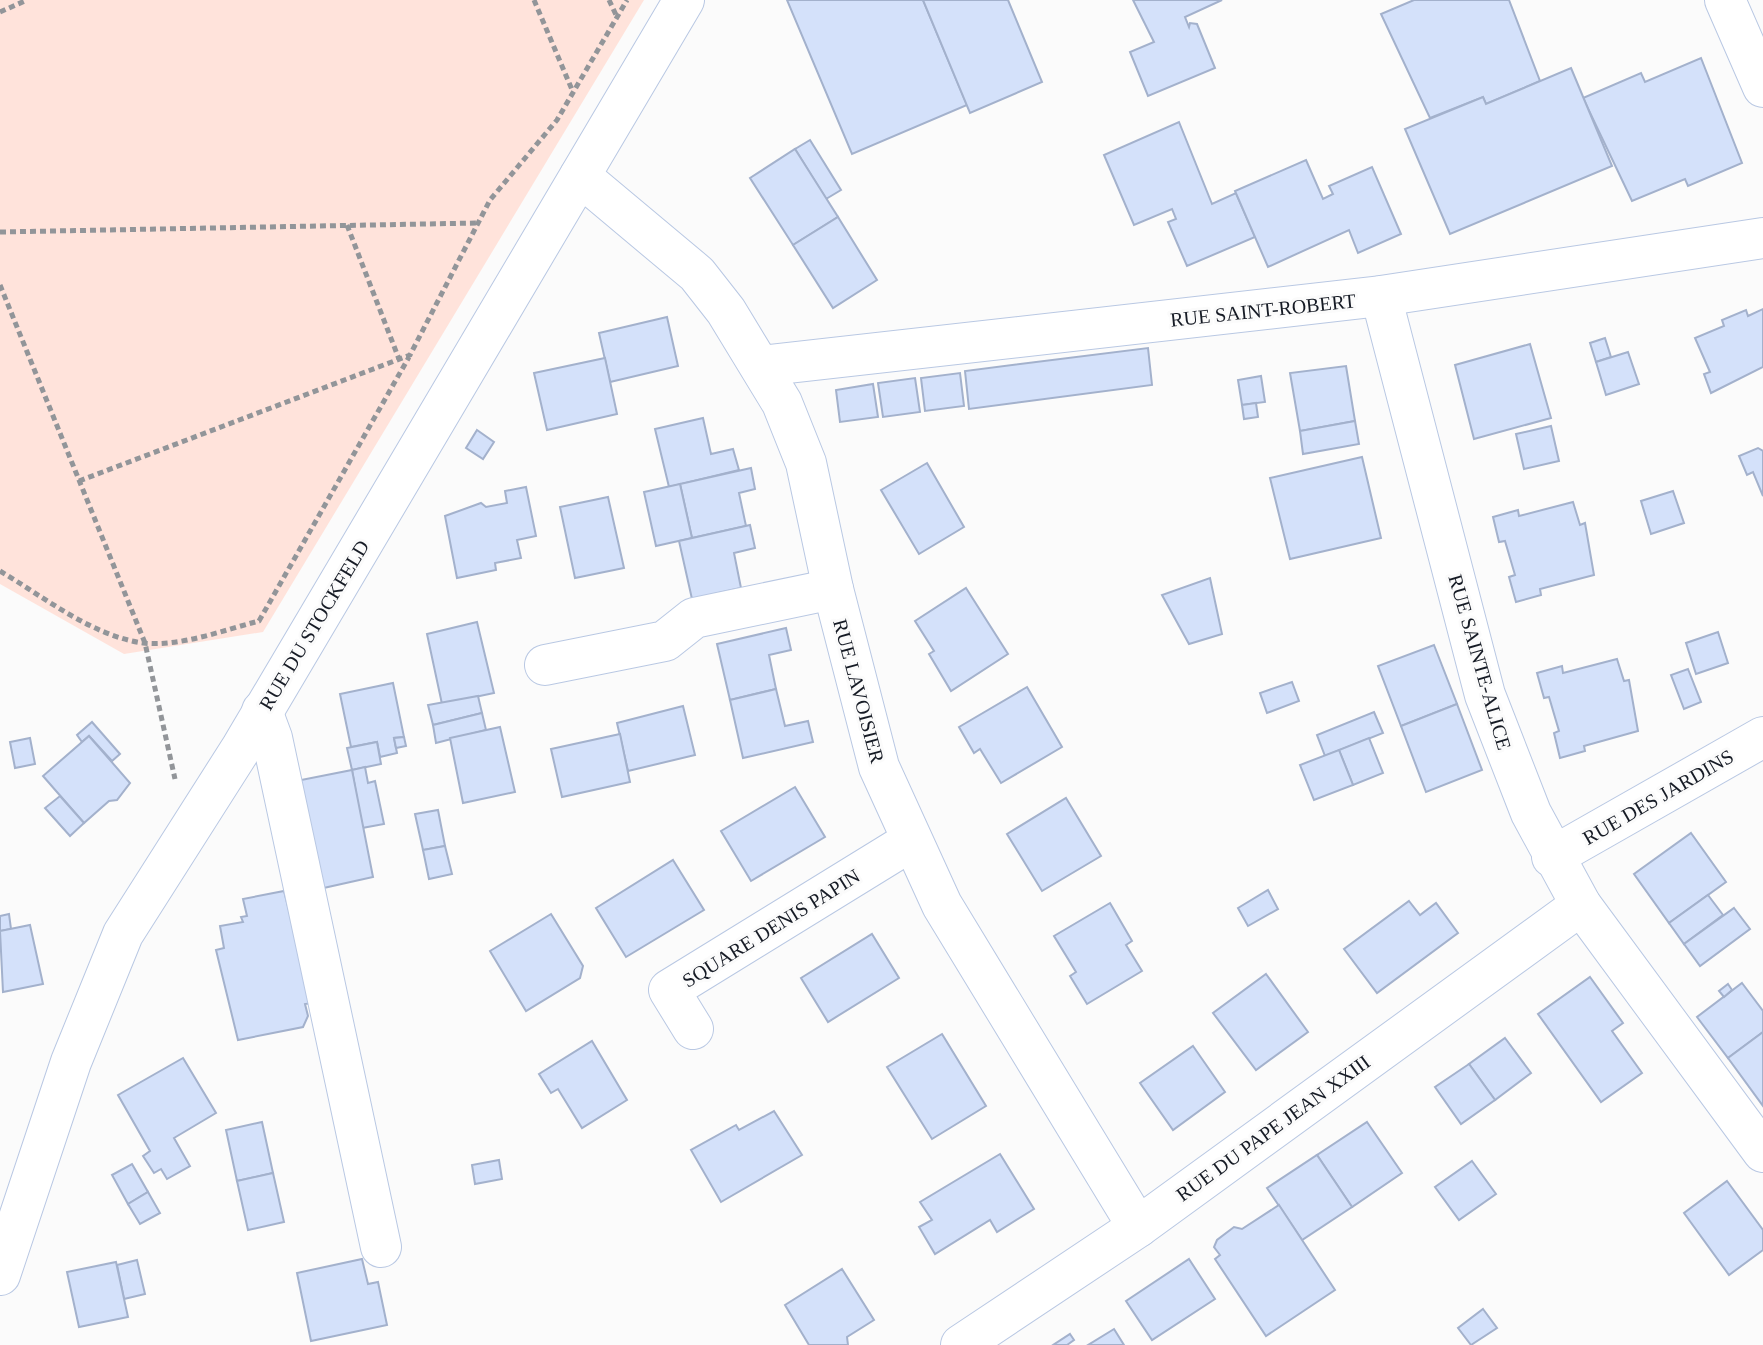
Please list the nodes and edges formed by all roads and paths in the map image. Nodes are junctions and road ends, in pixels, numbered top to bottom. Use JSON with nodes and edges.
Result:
{"nodes":[{"id":1,"x":27,"y":0,"type":"edge"},
{"id":2,"x":534,"y":0,"type":"edge"},
{"id":3,"x":609,"y":0,"type":"edge"},
{"id":4,"x":627,"y":0,"type":"edge"},
{"id":5,"x":684,"y":0,"type":"edge"},
{"id":6,"x":1725,"y":0,"type":"edge"},
{"id":7,"x":0,"y":12,"type":"edge"},
{"id":8,"x":617,"y":18,"type":"junction"},
{"id":9,"x":1763,"y":87,"type":"edge"},
{"id":10,"x":573,"y":93,"type":"junction"},
{"id":11,"x":580,"y":176,"type":"junction"},
{"id":12,"x":478,"y":223,"type":"junction"},
{"id":13,"x":347,"y":225,"type":"junction"},
{"id":14,"x":0,"y":232,"type":"edge"},
{"id":15,"x":1763,"y":238,"type":"edge"},
{"id":16,"x":0,"y":285,"type":"edge"},
{"id":17,"x":1381,"y":296,"type":"junction"},
{"id":18,"x":410,"y":355,"type":"junction"},
{"id":19,"x":399,"y":359,"type":"junction"},
{"id":20,"x":762,"y":366,"type":"junction"},
{"id":21,"x":79,"y":481,"type":"junction"},
{"id":22,"x":0,"y":571,"type":"edge"},
{"id":23,"x":833,"y":589,"type":"junction"},
{"id":24,"x":145,"y":643,"type":"junction"},
{"id":25,"x":545,"y":665,"type":"dead end"},
{"id":26,"x":262,"y":711,"type":"junction"},
{"id":27,"x":1763,"y":737,"type":"edge"},
{"id":28,"x":187,"y":835,"type":"junction"},
{"id":29,"x":911,"y":841,"type":"junction"},
{"id":30,"x":1552,"y":857,"type":"junction"},
{"id":31,"x":1581,"y":905,"type":"junction"},
{"id":32,"x":693,"y":1029,"type":"dead end"},
{"id":33,"x":1763,"y":1152,"type":"edge"},
{"id":34,"x":1138,"y":1227,"type":"junction"},
{"id":35,"x":381,"y":1247,"type":"dead end"},
{"id":36,"x":0,"y":1275,"type":"edge"},
{"id":37,"x":961,"y":1345,"type":"edge"}],
"edges":[{"from":1,"to":7,"type":"path"},
{"from":2,"to":10,"type":"path"},
{"from":3,"to":8,"type":"path"},
{"from":4,"to":8,"type":"path"},
{"from":5,"to":11,"type":"street","name":"RUE DU STOCKFELD"},
{"from":6,"to":9,"type":"street"},
{"from":8,"to":10,"type":"path"},
{"from":10,"to":12,"type":"path"},
{"from":11,"to":20,"type":"street","name":"RUE LAVOISIER"},
{"from":11,"to":26,"type":"street","name":"RUE DU STOCKFELD"},
{"from":12,"to":13,"type":"path"},
{"from":12,"to":18,"type":"path"},
{"from":13,"to":14,"type":"path"},
{"from":13,"to":19,"type":"path"},
{"from":15,"to":17,"type":"street","name":"RUE SAINT-ROBERT"},
{"from":16,"to":21,"type":"path"},
{"from":17,"to":20,"type":"street","name":"RUE SAINT-ROBERT"},
{"from":17,"to":30,"type":"street","name":"RUE SAINTE-ALICE"},
{"from":18,"to":19,"type":"path"},
{"from":18,"to":24,"type":"path"},
{"from":19,"to":21,"type":"path"},
{"from":20,"to":23,"type":"street","name":"RUE LAVOISIER"},
{"from":21,"to":24,"type":"path"},
{"from":22,"to":24,"type":"path"},
{"from":23,"to":25,"type":"street"},
{"from":23,"to":29,"type":"street","name":"RUE LAVOISIER"},
{"from":24,"to":28,"type":"path"},
{"from":26,"to":28,"type":"street","name":"RUE DU STOCKFELD"},
{"from":26,"to":35,"type":"street"},
{"from":27,"to":30,"type":"street","name":"RUE DES JARDINS"},
{"from":28,"to":36,"type":"street","name":"RUE DU STOCKFELD"},
{"from":29,"to":32,"type":"street","name":"SQUARE DENIS PAPIN"},
{"from":29,"to":34,"type":"street","name":"RUE LAVOISIER"},
{"from":30,"to":31,"type":"street","name":"RUE SAINTE-ALICE"},
{"from":31,"to":33,"type":"street","name":"RUE SAINTE-ALICE"},
{"from":31,"to":34,"type":"street","name":"RUE DU PAPE JEAN XXIII"},
{"from":34,"to":37,"type":"street","name":"RUE DU PAPE JEAN XXIII"}]}
